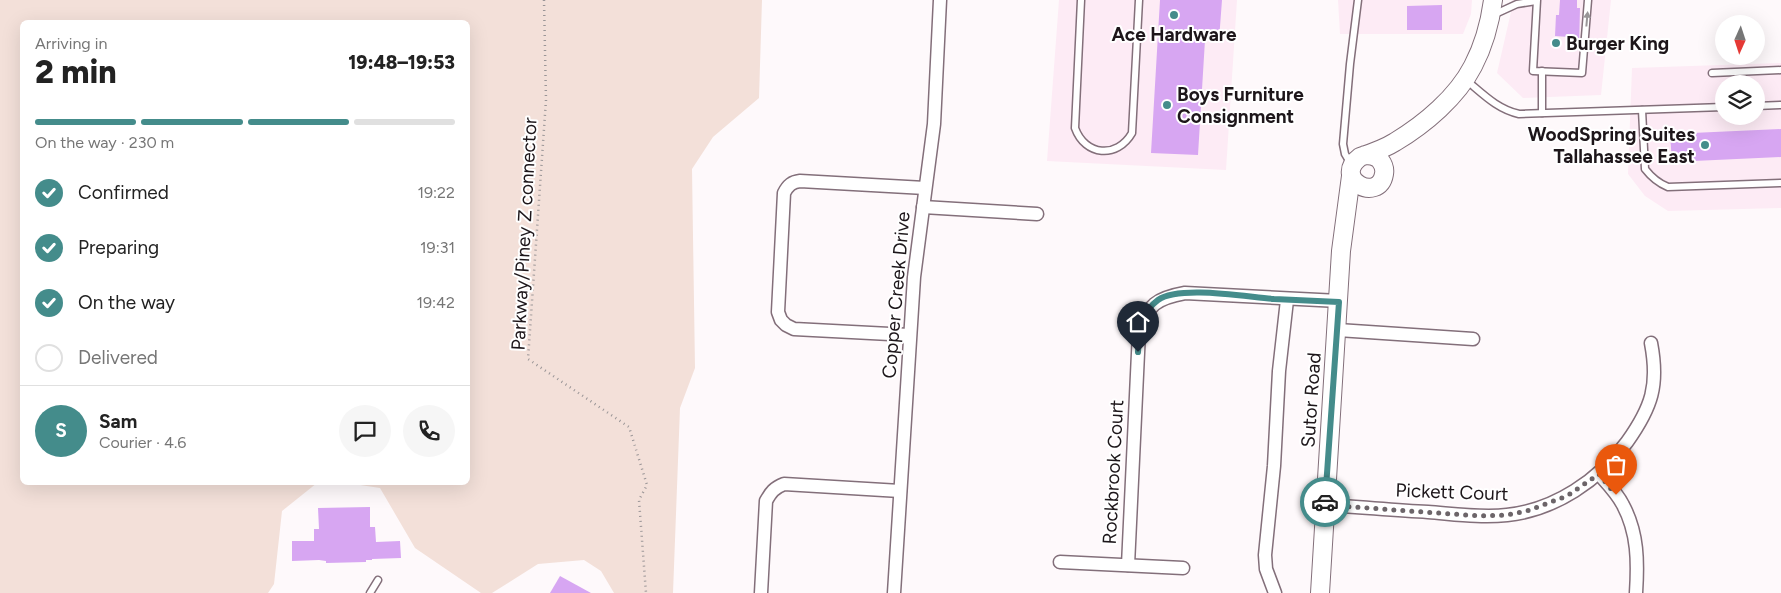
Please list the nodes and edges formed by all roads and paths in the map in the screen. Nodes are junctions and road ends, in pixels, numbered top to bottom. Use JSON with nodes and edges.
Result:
{"nodes":[{"id":1,"x":544,"y":0,"type":"edge"},
{"id":2,"x":940,"y":0,"type":"edge"},
{"id":3,"x":1082,"y":0,"type":"edge"},
{"id":4,"x":1139,"y":0,"type":"edge"},
{"id":5,"x":1358,"y":0,"type":"edge"},
{"id":6,"x":1588,"y":0,"type":"edge"},
{"id":7,"x":1536,"y":1,"type":"edge"},
{"id":8,"x":1491,"y":8,"type":"edge"},
{"id":9,"x":1781,"y":70,"type":"edge"},
{"id":10,"x":1542,"y":71,"type":"junction"},
{"id":11,"x":1712,"y":73,"type":"dead end"},
{"id":12,"x":1465,"y":78,"type":"junction"},
{"id":13,"x":1781,"y":105,"type":"edge"},
{"id":14,"x":1765,"y":106,"type":"edge"},
{"id":15,"x":1715,"y":107,"type":"edge"},
{"id":16,"x":1642,"y":110,"type":"junction"},
{"id":17,"x":1542,"y":113,"type":"junction"},
{"id":18,"x":1413,"y":130,"type":"junction"},
{"id":19,"x":1356,"y":165,"type":"junction"},
{"id":20,"x":1384,"y":172,"type":"junction"},
{"id":21,"x":1781,"y":183,"type":"edge"},
{"id":22,"x":925,"y":188,"type":"junction"},
{"id":23,"x":1370,"y":188,"type":"junction"},
{"id":24,"x":923,"y":206,"type":"junction"},
{"id":25,"x":1348,"y":210,"type":"junction"},
{"id":26,"x":1037,"y":214,"type":"dead end"},
{"id":27,"x":1287,"y":300,"type":"junction"},
{"id":28,"x":1339,"y":302,"type":"junction"},
{"id":29,"x":1338,"y":330,"type":"junction"},
{"id":30,"x":909,"y":335,"type":"junction"},
{"id":31,"x":1473,"y":339,"type":"dead end"},
{"id":32,"x":1651,"y":343,"type":"dead end"},
{"id":33,"x":1599,"y":474,"type":"junction"},
{"id":34,"x":900,"y":491,"type":"junction"},
{"id":35,"x":1325,"y":505,"type":"junction"},
{"id":36,"x":1060,"y":562,"type":"dead end"},
{"id":37,"x":1128,"y":565,"type":"junction"},
{"id":38,"x":1183,"y":568,"type":"dead end"},
{"id":39,"x":378,"y":580,"type":"dead end"},
{"id":40,"x":370,"y":593,"type":"edge"},
{"id":41,"x":646,"y":593,"type":"edge"},
{"id":42,"x":761,"y":593,"type":"edge"},
{"id":43,"x":894,"y":593,"type":"edge"},
{"id":44,"x":1275,"y":593,"type":"edge"},
{"id":45,"x":1320,"y":593,"type":"edge"},
{"id":46,"x":1636,"y":593,"type":"edge"}],
"edges":[{"from":1,"to":41,"type":"path","name":"Parkway/Piney Z connector"},
{"from":2,"to":22,"type":"street","name":"Copper Creek Drive"},
{"from":3,"to":4,"type":"lane"},
{"from":5,"to":19,"type":"lane","name":"Sutor Road"},
{"from":10,"to":6,"type":"lane","one_way":true},
{"from":7,"to":8,"type":"lane"},
{"from":7,"to":10,"type":"lane"},
{"from":8,"to":12,"type":"street"},
{"from":9,"to":11,"type":"lane"},
{"from":10,"to":17,"type":"lane"},
{"from":12,"to":17,"type":"lane"},
{"from":12,"to":18,"type":"street"},
{"from":13,"to":14,"type":"lane"},
{"from":15,"to":16,"type":"lane"},
{"from":16,"to":17,"type":"lane"},
{"from":16,"to":21,"type":"lane"},
{"from":18,"to":19,"type":"street"},
{"from":18,"to":20,"type":"street"},
{"from":19,"to":20,"type":"street"},
{"from":19,"to":23,"type":"street"},
{"from":19,"to":25,"type":"street","name":"Sutor Road"},
{"from":20,"to":23,"type":"street"},
{"from":22,"to":24,"type":"street","name":"Copper Creek Drive"},
{"from":22,"to":30,"type":"street"},
{"from":23,"to":25,"type":"street"},
{"from":24,"to":26,"type":"street"},
{"from":24,"to":30,"type":"street","name":"Copper Creek Drive"},
{"from":25,"to":28,"type":"street","name":"Sutor Road"},
{"from":27,"to":28,"type":"street","name":"Rockbrook Court"},
{"from":27,"to":37,"type":"street","name":"Rockbrook Court"},
{"from":27,"to":44,"type":"street","name":"Sutor Road"},
{"from":28,"to":29,"type":"street","name":"Sutor Road"},
{"from":29,"to":31,"type":"street"},
{"from":29,"to":35,"type":"street","name":"Sutor Road"},
{"from":30,"to":34,"type":"street","name":"Copper Creek Drive"},
{"from":32,"to":33,"type":"street","name":"Pickett Court"},
{"from":33,"to":35,"type":"street","name":"Pickett Court"},
{"from":33,"to":46,"type":"street"},
{"from":34,"to":42,"type":"street"},
{"from":34,"to":43,"type":"street","name":"Copper Creek Drive"},
{"from":35,"to":45,"type":"street","name":"Sutor Road"},
{"from":36,"to":37,"type":"street","name":"Rockbrook Court"},
{"from":37,"to":38,"type":"street","name":"Rockbrook Court"},
{"from":39,"to":40,"type":"lane"}]}
